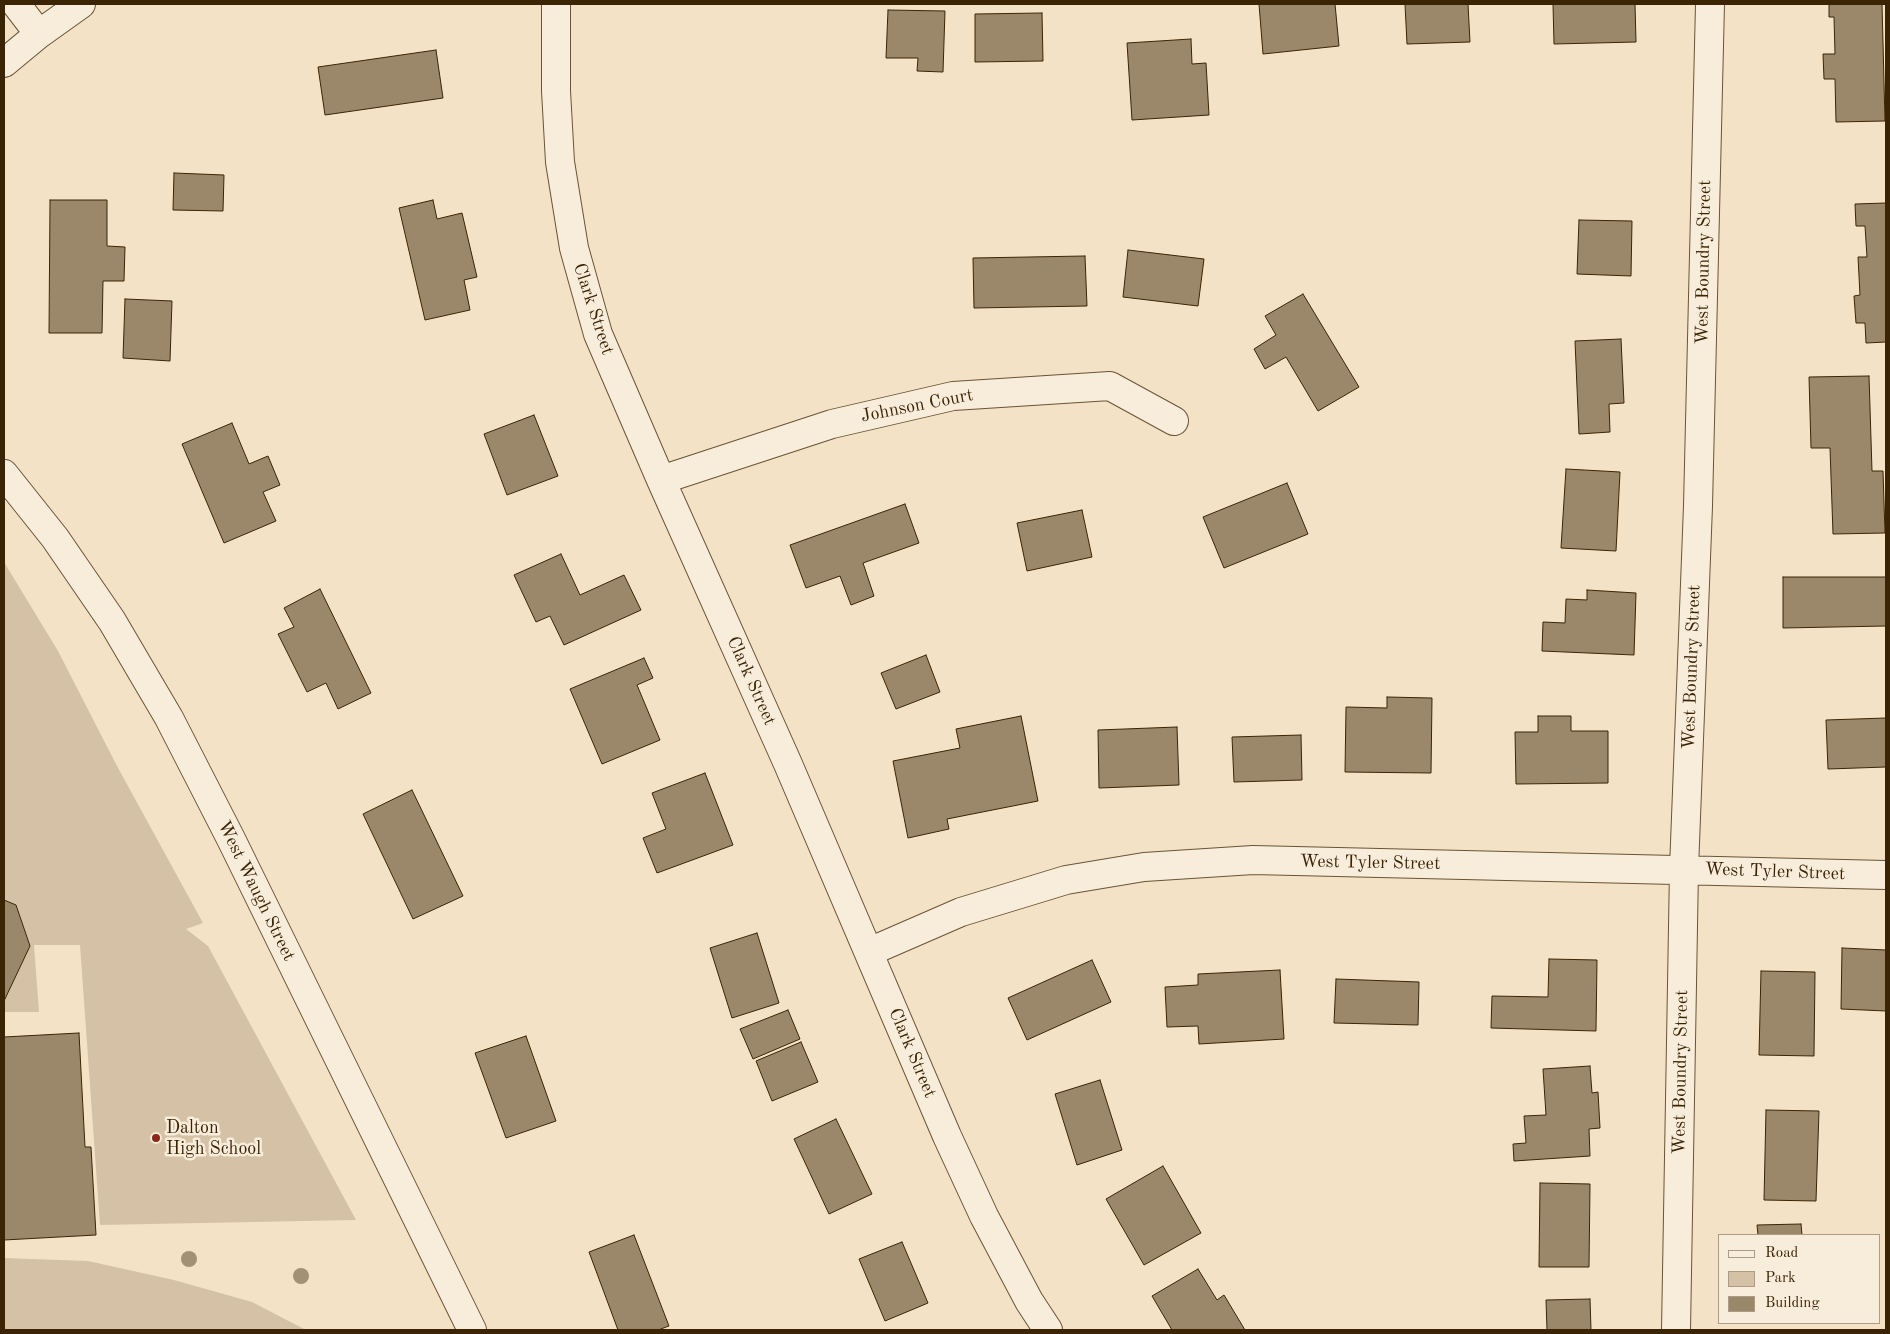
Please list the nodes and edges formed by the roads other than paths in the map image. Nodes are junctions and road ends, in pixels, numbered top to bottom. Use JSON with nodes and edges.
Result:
{"nodes":[{"id":1,"x":16,"y":4,"type":"edge"},
{"id":2,"x":82,"y":4,"type":"edge"},
{"id":3,"x":556,"y":4,"type":"edge"},
{"id":4,"x":1710,"y":4,"type":"edge"},
{"id":5,"x":39,"y":34,"type":"junction"},
{"id":6,"x":4,"y":63,"type":"edge"},
{"id":7,"x":1174,"y":421,"type":"dead end"},
{"id":8,"x":4,"y":474,"type":"edge"},
{"id":9,"x":661,"y":480,"type":"junction"},
{"id":10,"x":1684,"y":869,"type":"junction"},
{"id":11,"x":1886,"y":875,"type":"edge"},
{"id":12,"x":869,"y":952,"type":"junction"},
{"id":13,"x":472,"y":1330,"type":"edge"},
{"id":14,"x":1048,"y":1330,"type":"edge"},
{"id":15,"x":1676,"y":1330,"type":"edge"}],
"edges":[{"from":1,"to":5,"type":"street"},
{"from":2,"to":5,"type":"street"},
{"from":3,"to":9,"type":"street","name":"Clark Street"},
{"from":4,"to":10,"type":"street","name":"West Boundry Street"},
{"from":5,"to":6,"type":"street"},
{"from":7,"to":9,"type":"street","name":"Johnson Court"},
{"from":8,"to":13,"type":"street","name":"West Waugh Street"},
{"from":9,"to":12,"type":"street","name":"Clark Street"},
{"from":10,"to":11,"type":"street","name":"West Tyler Street"},
{"from":10,"to":12,"type":"street","name":"West Tyler Street"},
{"from":10,"to":15,"type":"street","name":"West Boundry Street"},
{"from":12,"to":14,"type":"street","name":"Clark Street"}]}
